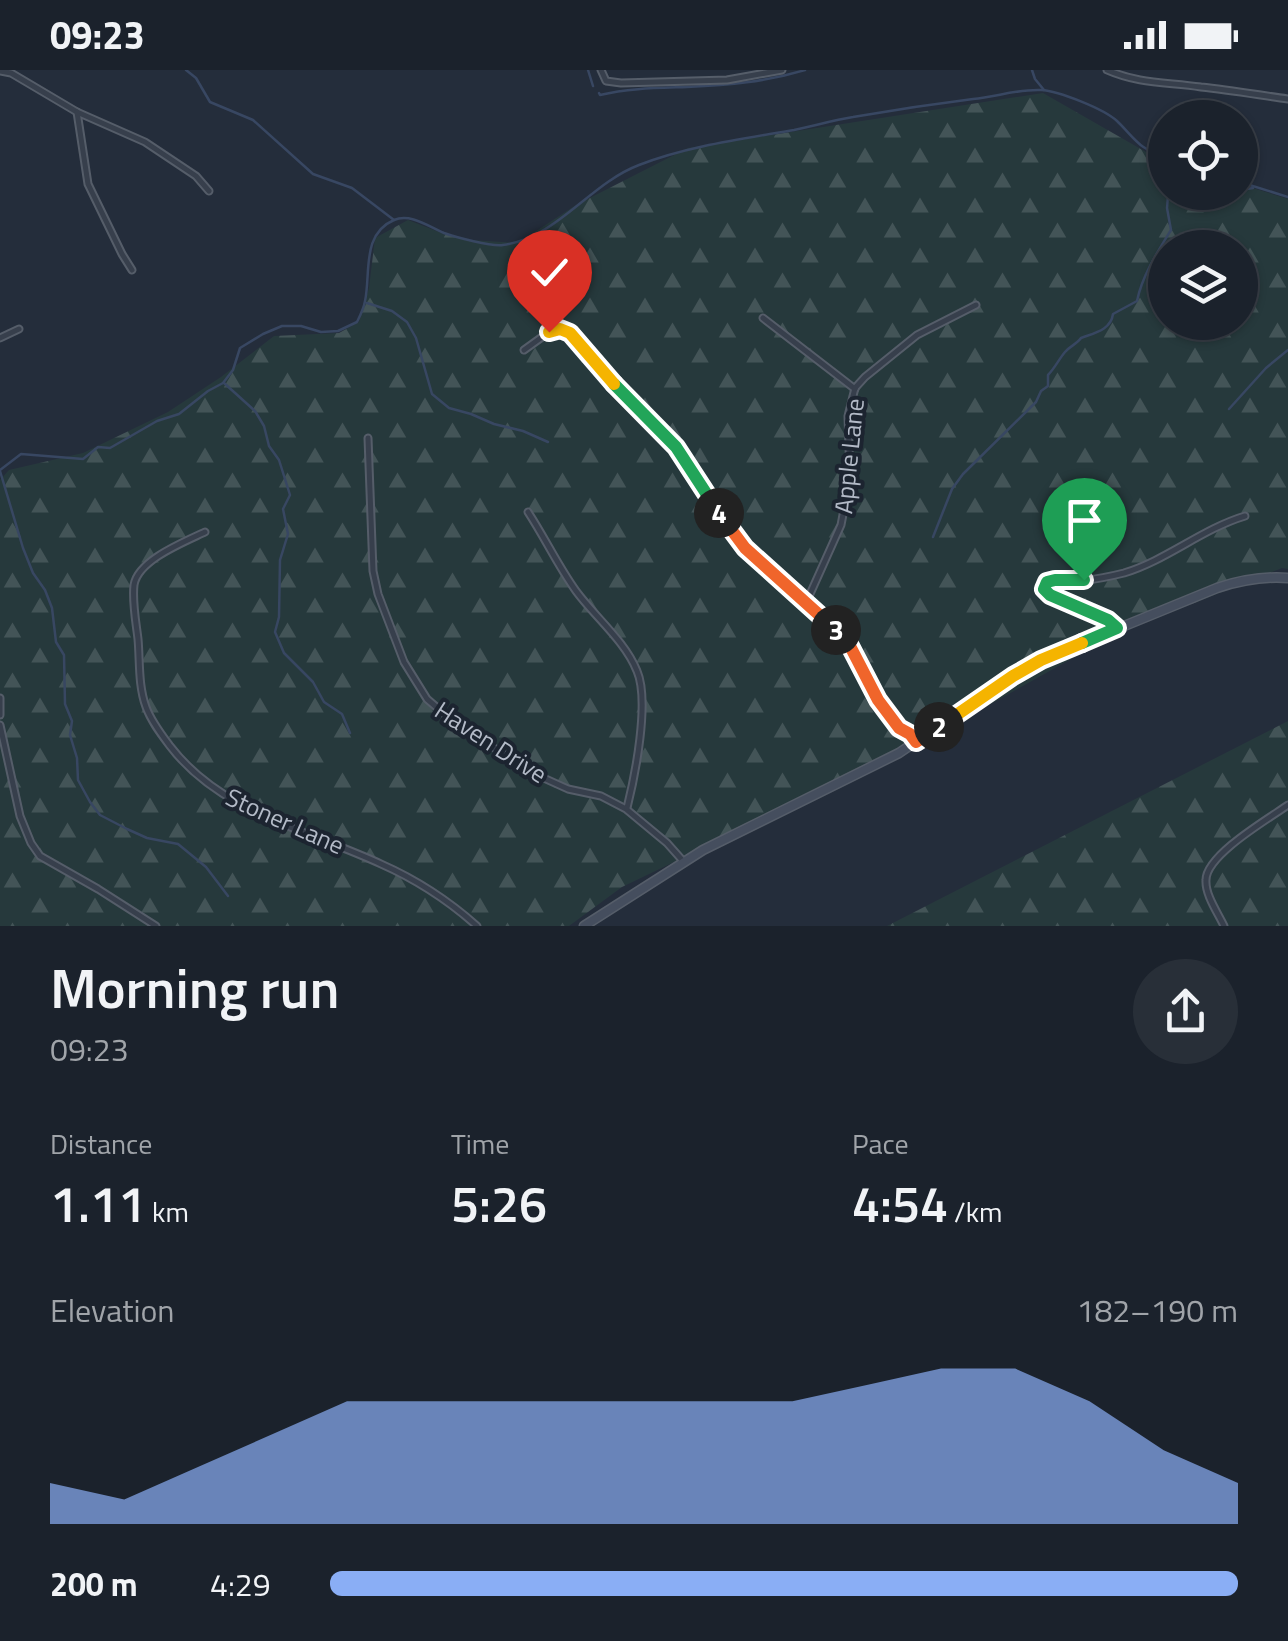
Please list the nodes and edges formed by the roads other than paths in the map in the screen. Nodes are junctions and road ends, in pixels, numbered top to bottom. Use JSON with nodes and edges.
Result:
{"nodes":[{"id":1,"x":601,"y":70,"type":"edge"},
{"id":2,"x":782,"y":70,"type":"edge"},
{"id":3,"x":1107,"y":70,"type":"edge"},
{"id":4,"x":0,"y":72,"type":"edge"},
{"id":5,"x":1288,"y":99,"type":"edge"},
{"id":6,"x":77,"y":112,"type":"junction"},
{"id":7,"x":210,"y":191,"type":"dead end"},
{"id":8,"x":132,"y":270,"type":"dead end"},
{"id":9,"x":976,"y":306,"type":"dead end"},
{"id":10,"x":763,"y":318,"type":"dead end"},
{"id":11,"x":19,"y":330,"type":"dead end"},
{"id":12,"x":0,"y":338,"type":"edge"},
{"id":13,"x":524,"y":350,"type":"dead end"},
{"id":14,"x":854,"y":389,"type":"junction"},
{"id":15,"x":368,"y":438,"type":"dead end"},
{"id":16,"x":528,"y":512,"type":"dead end"},
{"id":17,"x":1245,"y":516,"type":"dead end"},
{"id":18,"x":205,"y":532,"type":"dead end"},
{"id":19,"x":1288,"y":578,"type":"edge"},
{"id":20,"x":806,"y":603,"type":"junction"},
{"id":21,"x":1117,"y":628,"type":"junction"},
{"id":22,"x":0,"y":698,"type":"edge"},
{"id":23,"x":0,"y":714,"type":"edge"},
{"id":24,"x":0,"y":726,"type":"edge"},
{"id":25,"x":916,"y":742,"type":"junction"},
{"id":26,"x":1288,"y":805,"type":"edge"},
{"id":27,"x":626,"y":809,"type":"junction"},
{"id":28,"x":684,"y":862,"type":"junction"},
{"id":29,"x":156,"y":926,"type":"edge"},
{"id":30,"x":477,"y":926,"type":"edge"},
{"id":31,"x":584,"y":926,"type":"edge"},
{"id":32,"x":1224,"y":926,"type":"edge"}],
"edges":[{"from":1,"to":2,"type":"street"},
{"from":3,"to":5,"type":"street"},
{"from":4,"to":6,"type":"street"},
{"from":6,"to":7,"type":"street"},
{"from":6,"to":8,"type":"street"},
{"from":9,"to":14,"type":"street","name":"Apple Lane"},
{"from":10,"to":14,"type":"street"},
{"from":11,"to":12,"type":"street"},
{"from":13,"to":20,"type":"street"},
{"from":14,"to":20,"type":"street","name":"Apple Lane"},
{"from":15,"to":27,"type":"street","name":"Haven Drive"},
{"from":16,"to":27,"type":"street"},
{"from":17,"to":21,"type":"street"},
{"from":18,"to":30,"type":"street","name":"Stoner Lane"},
{"from":19,"to":21,"type":"main road"},
{"from":20,"to":25,"type":"street"},
{"from":21,"to":25,"type":"main road"},
{"from":22,"to":23,"type":"street"},
{"from":24,"to":29,"type":"street"},
{"from":25,"to":28,"type":"main road"},
{"from":26,"to":32,"type":"street"},
{"from":27,"to":28,"type":"street","name":"Haven Drive"},
{"from":28,"to":31,"type":"main road"}]}
